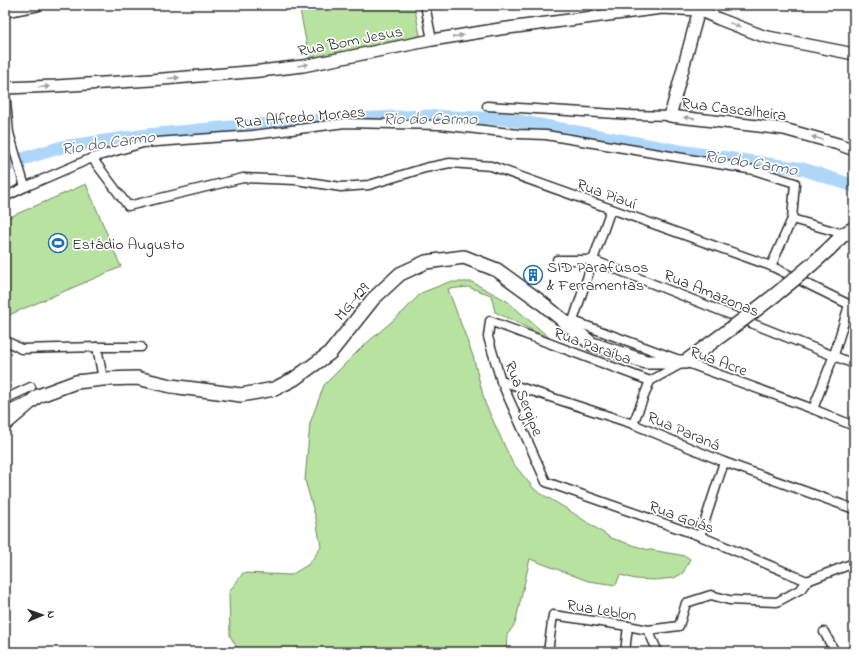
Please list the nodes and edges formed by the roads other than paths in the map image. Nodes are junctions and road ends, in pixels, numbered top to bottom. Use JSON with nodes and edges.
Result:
{"nodes":[{"id":1,"x":37,"y":5,"type":"edge"},
{"id":2,"x":425,"y":5,"type":"edge"},
{"id":3,"x":663,"y":7,"type":"edge"},
{"id":4,"x":696,"y":7,"type":"edge"},
{"id":5,"x":5,"y":11,"type":"edge"},
{"id":6,"x":432,"y":40,"type":"junction"},
{"id":7,"x":854,"y":54,"type":"edge"},
{"id":8,"x":5,"y":88,"type":"edge"},
{"id":9,"x":5,"y":92,"type":"edge"},
{"id":10,"x":487,"y":106,"type":"dead end"},
{"id":11,"x":670,"y":116,"type":"junction"},
{"id":12,"x":8,"y":136,"type":"edge"},
{"id":13,"x":854,"y":150,"type":"edge"},
{"id":14,"x":92,"y":158,"type":"junction"},
{"id":15,"x":25,"y":188,"type":"junction"},
{"id":16,"x":5,"y":197,"type":"edge"},
{"id":17,"x":611,"y":210,"type":"junction"},
{"id":18,"x":792,"y":220,"type":"junction"},
{"id":19,"x":851,"y":233,"type":"edge"},
{"id":20,"x":557,"y":260,"type":"dead end"},
{"id":21,"x":592,"y":260,"type":"junction"},
{"id":22,"x":771,"y":266,"type":"junction"},
{"id":23,"x":851,"y":306,"type":"edge"},
{"id":24,"x":490,"y":322,"type":"joint"},
{"id":25,"x":5,"y":340,"type":"edge"},
{"id":26,"x":97,"y":347,"type":"junction"},
{"id":27,"x":141,"y":347,"type":"dead end"},
{"id":28,"x":834,"y":355,"type":"junction"},
{"id":29,"x":685,"y":362,"type":"junction"},
{"id":30,"x":854,"y":364,"type":"edge"},
{"id":31,"x":103,"y":379,"type":"junction"},
{"id":32,"x":501,"y":381,"type":"junction"},
{"id":33,"x":650,"y":381,"type":"junction"},
{"id":34,"x":35,"y":392,"type":"junction"},
{"id":35,"x":5,"y":399,"type":"edge"},
{"id":36,"x":813,"y":409,"type":"junction"},
{"id":37,"x":5,"y":412,"type":"edge"},
{"id":38,"x":5,"y":424,"type":"edge"},
{"id":39,"x":634,"y":424,"type":"junction"},
{"id":40,"x":854,"y":426,"type":"edge"},
{"id":41,"x":724,"y":462,"type":"junction"},
{"id":42,"x":546,"y":482,"type":"joint"},
{"id":43,"x":854,"y":509,"type":"edge"},
{"id":44,"x":700,"y":536,"type":"junction"},
{"id":45,"x":854,"y":563,"type":"edge"},
{"id":46,"x":807,"y":580,"type":"junction"},
{"id":47,"x":628,"y":626,"type":"junction"},
{"id":48,"x":648,"y":630,"type":"junction"},
{"id":49,"x":824,"y":632,"type":"dead end"},
{"id":50,"x":548,"y":652,"type":"edge"},
{"id":51,"x":625,"y":652,"type":"edge"},
{"id":52,"x":658,"y":652,"type":"edge"},
{"id":53,"x":835,"y":652,"type":"edge"}],
"edges":[{"from":1,"to":5,"type":"street"},
{"from":2,"to":6,"type":"street"},
{"from":3,"to":4,"type":"street","name":"Rua Bom Jesus"},
{"from":6,"to":3,"type":"street","name":"Rua Bom Jesus","one_way":true},
{"from":4,"to":7,"type":"street","one_way":true},
{"from":4,"to":11,"type":"street","name":"Rua Cascalheira"},
{"from":8,"to":6,"type":"street","name":"Rua Bom Jesus","one_way":true},
{"from":9,"to":12,"type":"street"},
{"from":10,"to":11,"type":"street"},
{"from":13,"to":11,"type":"street","name":"Rua Cascalheira","one_way":true},
{"from":12,"to":15,"type":"street"},
{"from":14,"to":15,"type":"street","name":"Rua Alfredo Moraes"},
{"from":14,"to":17,"type":"street","name":"Rua Piauí"},
{"from":14,"to":18,"type":"street","name":"Rua Alfredo Moraes"},
{"from":15,"to":16,"type":"street","name":"Rua Alfredo Moraes"},
{"from":17,"to":21,"type":"street"},
{"from":17,"to":22,"type":"street","name":"Rua Piauí"},
{"from":18,"to":19,"type":"street"},
{"from":18,"to":22,"type":"street"},
{"from":19,"to":29,"type":"main road","bridge":true},
{"from":20,"to":21,"type":"street","name":"Rua Amazonas"},
{"from":21,"to":28,"type":"street","name":"Rua Amazonas"},
{"from":21,"to":29,"type":"street","name":"Rua Acre"},
{"from":22,"to":23,"type":"street","name":"Rua Piauí"},
{"from":23,"to":28,"type":"street"},
{"from":24,"to":32,"type":"street","name":"Rua Sergipe"},
{"from":24,"to":33,"type":"street","name":"Rua Paraíba"},
{"from":25,"to":26,"type":"street"},
{"from":26,"to":27,"type":"street"},
{"from":26,"to":31,"type":"street"},
{"from":28,"to":30,"type":"street","name":"Rua Amazonas"},
{"from":28,"to":36,"type":"street"},
{"from":29,"to":31,"type":"main road","name":"MG-129","number":"MG-129"},
{"from":29,"to":33,"type":"street"},
{"from":29,"to":36,"type":"street","name":"Rua Acre"},
{"from":31,"to":34,"type":"main road","name":"MG-129","number":"MG-129"},
{"from":32,"to":39,"type":"street","name":"Rua Paraná"},
{"from":32,"to":42,"type":"street","name":"Rua Sergipe"},
{"from":33,"to":39,"type":"street"},
{"from":34,"to":35,"type":"street"},
{"from":34,"to":37,"type":"street"},
{"from":34,"to":38,"type":"main road","name":"MG-129","number":"MG-129"},
{"from":36,"to":40,"type":"street","name":"Rua Acre"},
{"from":39,"to":41,"type":"street","name":"Rua Paraná"},
{"from":41,"to":43,"type":"street","name":"Rua Paraná"},
{"from":41,"to":44,"type":"street"},
{"from":42,"to":44,"type":"street","name":"Rua Goiás"},
{"from":44,"to":46,"type":"street","name":"Rua Goiás"},
{"from":45,"to":46,"type":"street"},
{"from":46,"to":48,"type":"street","name":"Rua Leblon"},
{"from":47,"to":48,"type":"street","name":"Rua Leblon"},
{"from":47,"to":50,"type":"street","name":"Rua Leblon"},
{"from":47,"to":51,"type":"street"},
{"from":48,"to":52,"type":"street"},
{"from":49,"to":53,"type":"street"}]}
